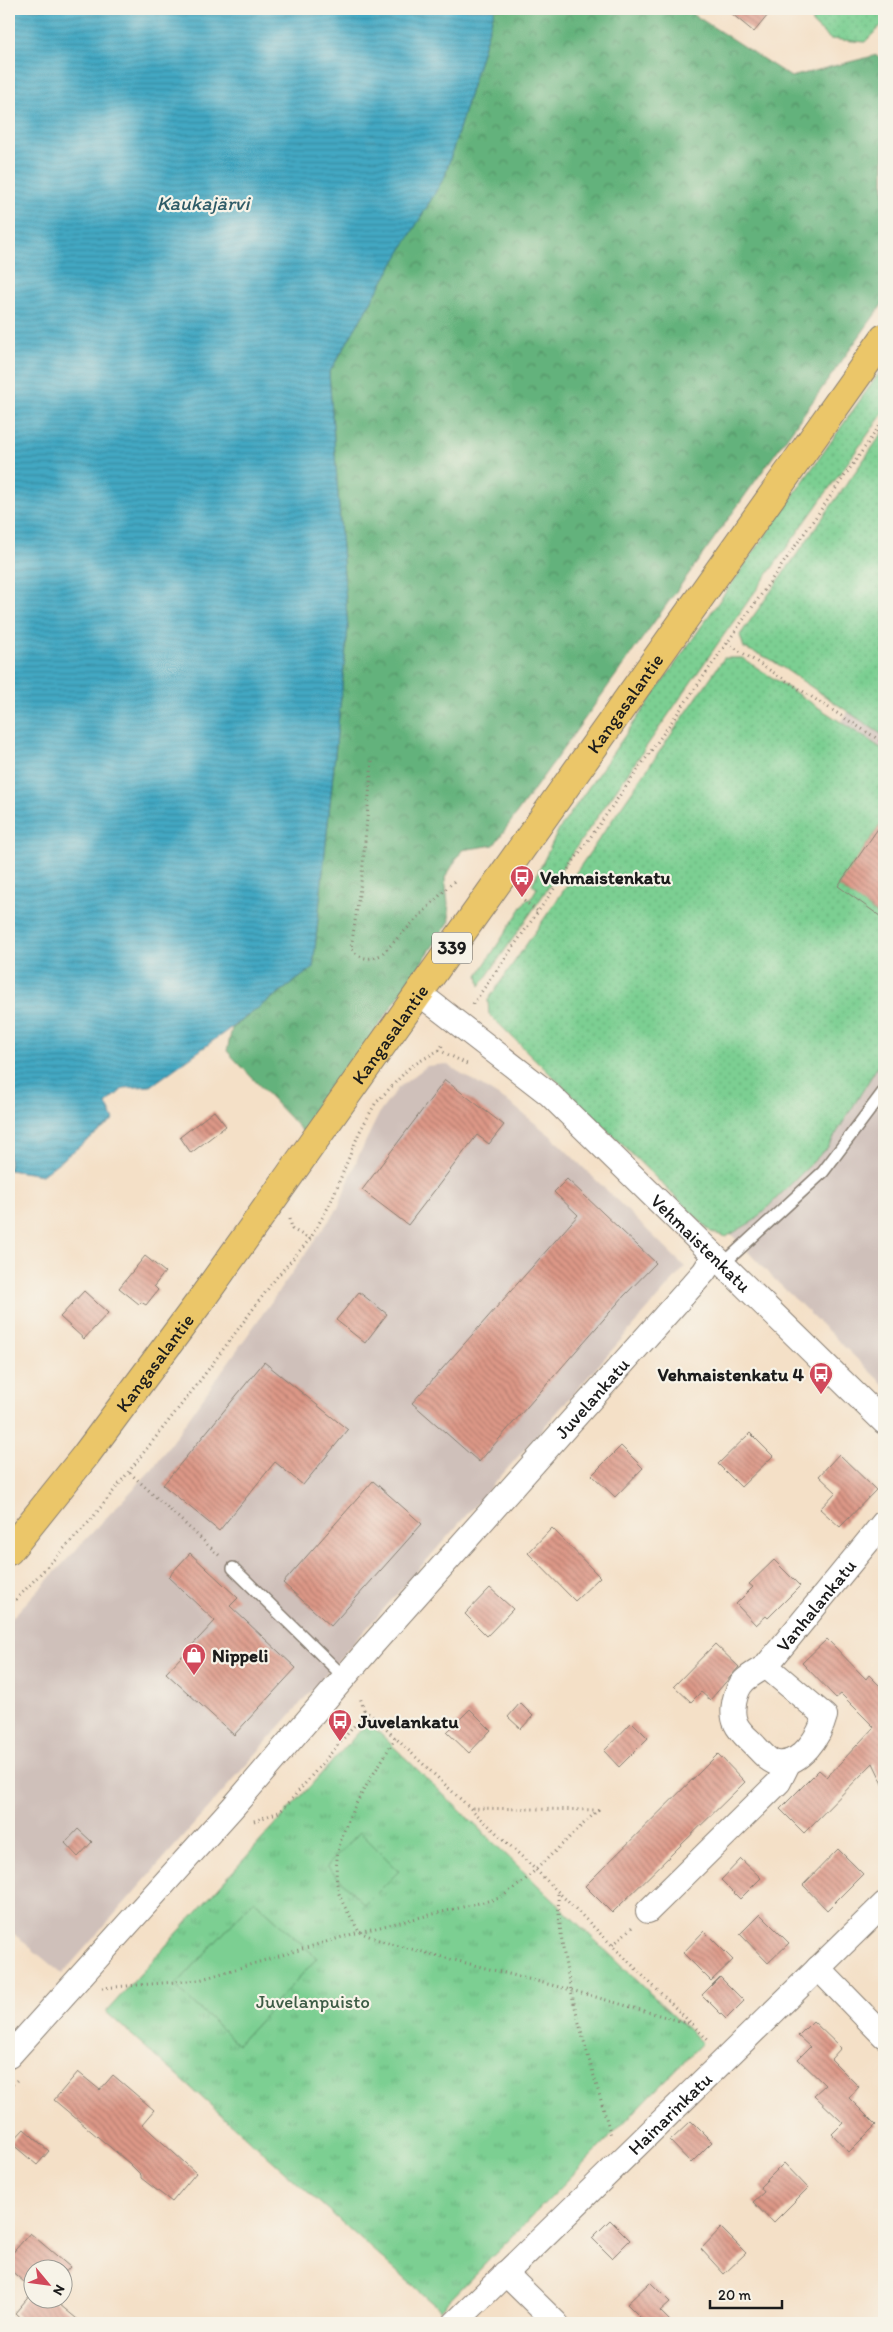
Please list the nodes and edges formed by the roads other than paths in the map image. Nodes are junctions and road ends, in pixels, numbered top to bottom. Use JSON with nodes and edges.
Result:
{"nodes":[{"id":1,"x":884,"y":338,"type":"edge"},
{"id":2,"x":420,"y":994,"type":"junction"},
{"id":3,"x":884,"y":1091,"type":"edge"},
{"id":4,"x":719,"y":1260,"type":"junction"},
{"id":5,"x":884,"y":1422,"type":"edge"},
{"id":6,"x":884,"y":1522,"type":"edge"},
{"id":7,"x":9,"y":1551,"type":"edge"},
{"id":8,"x":233,"y":1568,"type":"road end"},
{"id":9,"x":766,"y":1666,"type":"junction"},
{"id":10,"x":344,"y":1678,"type":"junction"},
{"id":11,"x":789,"y":1762,"type":"junction"},
{"id":12,"x":884,"y":1904,"type":"edge"},
{"id":13,"x":648,"y":1911,"type":"dead end"},
{"id":14,"x":818,"y":1968,"type":"junction"},
{"id":15,"x":884,"y":2036,"type":"edge"},
{"id":16,"x":9,"y":2056,"type":"edge"},
{"id":17,"x":505,"y":2273,"type":"junction"},
{"id":18,"x":455,"y":2323,"type":"edge"},
{"id":19,"x":556,"y":2323,"type":"edge"}],
"edges":[{"from":1,"to":2,"type":"main road","name":"Kangasalantie","number":"339"},
{"from":2,"to":4,"type":"street","name":"Vehmaistenkatu"},
{"from":2,"to":7,"type":"main road","name":"Kangasalantie","number":"339"},
{"from":3,"to":4,"type":"lane"},
{"from":4,"to":5,"type":"street","name":"Vehmaistenkatu"},
{"from":4,"to":10,"type":"street","name":"Juvelankatu"},
{"from":6,"to":9,"type":"street","name":"Vanhalankatu"},
{"from":8,"to":10,"type":"lane"},
{"from":9,"to":11,"type":"street","name":"Vanhalankatu"},
{"from":9,"to":11,"type":"street","name":"Vanhalankatu"},
{"from":10,"to":16,"type":"street","name":"Juvelankatu"},
{"from":11,"to":13,"type":"street"},
{"from":12,"to":14,"type":"street","name":"Hainarinkatu"},
{"from":14,"to":15,"type":"street"},
{"from":14,"to":17,"type":"street","name":"Hainarinkatu"},
{"from":17,"to":18,"type":"street","name":"Hainarinkatu"},
{"from":17,"to":19,"type":"street"}]}
